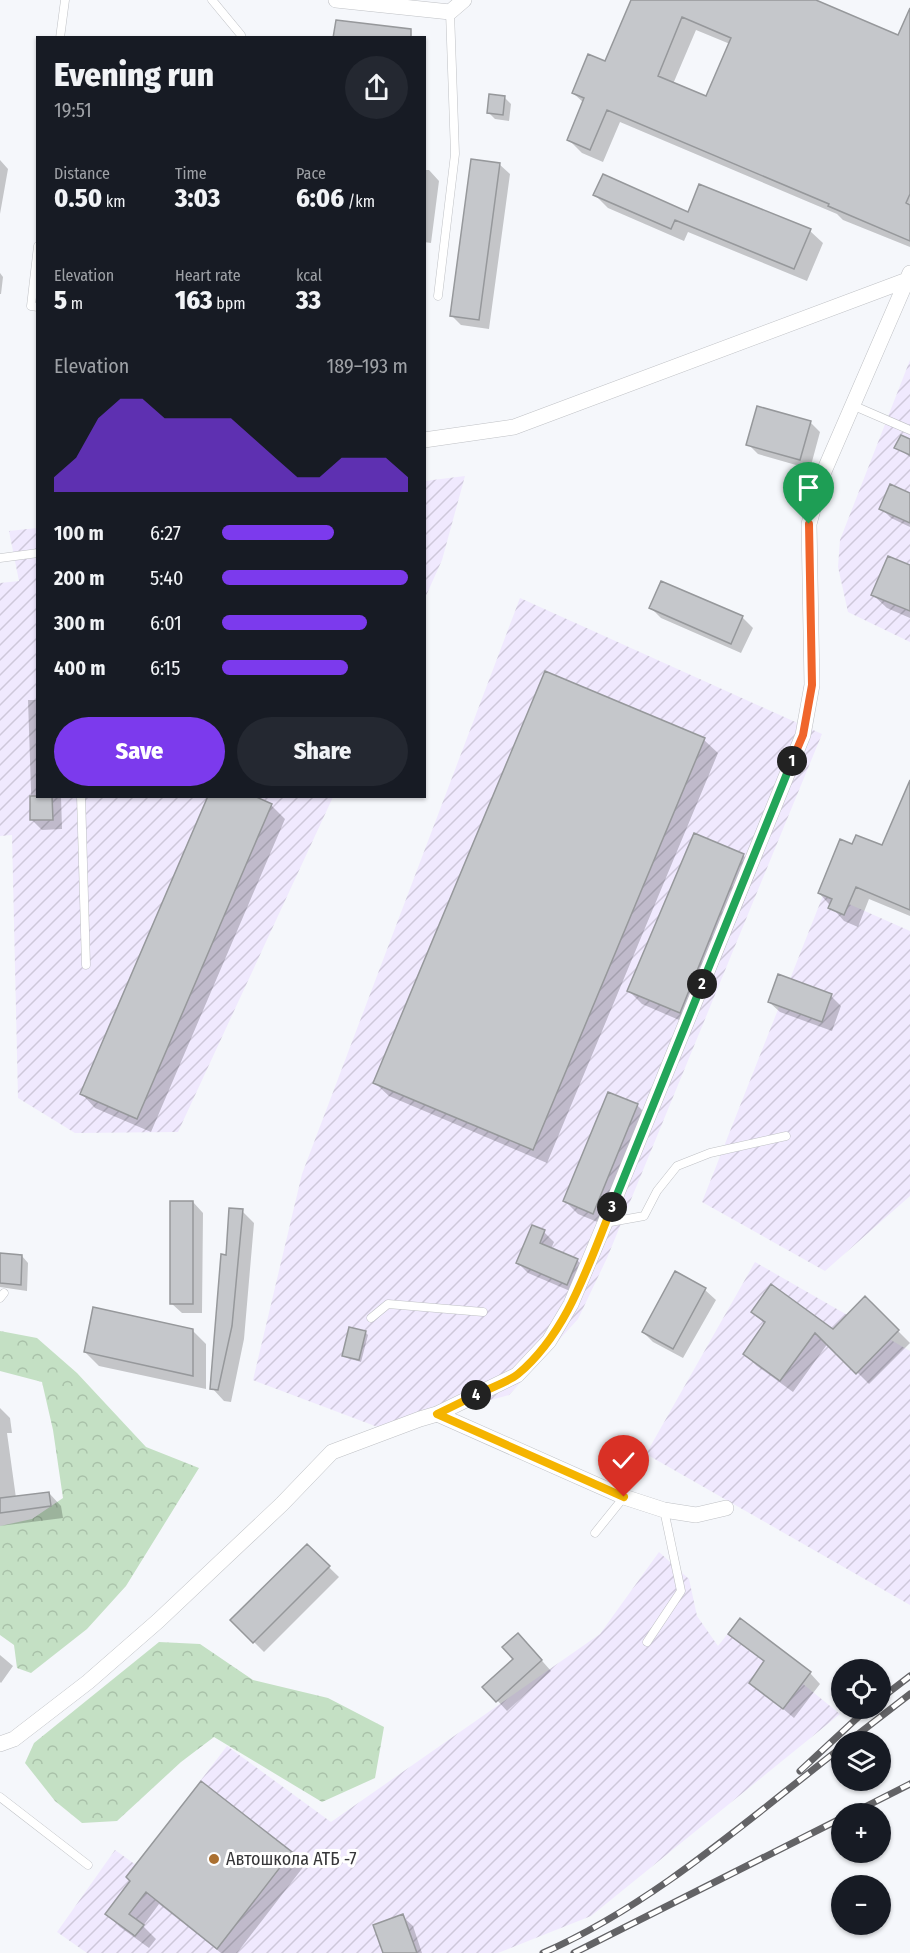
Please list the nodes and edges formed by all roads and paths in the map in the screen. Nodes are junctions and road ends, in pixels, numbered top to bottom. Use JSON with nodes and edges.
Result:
{"nodes":[{"id":1,"x":64,"y":0,"type":"edge"},
{"id":2,"x":212,"y":0,"type":"edge"},
{"id":3,"x":336,"y":0,"type":"edge"},
{"id":4,"x":464,"y":0,"type":"edge"},
{"id":5,"x":450,"y":12,"type":"junction"},
{"id":6,"x":60,"y":36,"type":"edge"},
{"id":7,"x":240,"y":36,"type":"edge"},
{"id":8,"x":36,"y":263,"type":"edge"},
{"id":9,"x":909,"y":277,"type":"edge"},
{"id":10,"x":438,"y":296,"type":"dead end"},
{"id":11,"x":36,"y":307,"type":"edge"},
{"id":12,"x":852,"y":405,"type":"junction"},
{"id":13,"x":910,"y":430,"type":"edge"},
{"id":14,"x":426,"y":440,"type":"edge"},
{"id":15,"x":36,"y":553,"type":"edge"},
{"id":16,"x":0,"y":558,"type":"edge"},
{"id":17,"x":81,"y":798,"type":"edge"},
{"id":18,"x":86,"y":965,"type":"dead end"},
{"id":19,"x":786,"y":1136,"type":"dead end"},
{"id":20,"x":605,"y":1223,"type":"junction"},
{"id":21,"x":483,"y":1312,"type":"dead end"},
{"id":22,"x":372,"y":1318,"type":"dead end"},
{"id":23,"x":437,"y":1414,"type":"junction"},
{"id":24,"x":624,"y":1497,"type":"junction"},
{"id":25,"x":726,"y":1508,"type":"dead end"},
{"id":26,"x":664,"y":1510,"type":"junction"},
{"id":27,"x":595,"y":1533,"type":"dead end"},
{"id":28,"x":647,"y":1642,"type":"dead end"},
{"id":29,"x":0,"y":1744,"type":"edge"},
{"id":30,"x":0,"y":1797,"type":"edge"},
{"id":31,"x":88,"y":1865,"type":"dead end"}],
"edges":[{"from":1,"to":6,"type":"lane"},
{"from":2,"to":7,"type":"lane"},
{"from":3,"to":5,"type":"street"},
{"from":4,"to":5,"type":"street"},
{"from":5,"to":10,"type":"lane"},
{"from":8,"to":11,"type":"lane"},
{"from":9,"to":12,"type":"street"},
{"from":9,"to":14,"type":"street"},
{"from":12,"to":13,"type":"lane"},
{"from":12,"to":20,"type":"street"},
{"from":15,"to":16,"type":"lane"},
{"from":17,"to":18,"type":"lane"},
{"from":19,"to":20,"type":"lane"},
{"from":20,"to":23,"type":"street"},
{"from":21,"to":22,"type":"lane"},
{"from":23,"to":24,"type":"street"},
{"from":23,"to":29,"type":"street"},
{"from":24,"to":26,"type":"street"},
{"from":24,"to":27,"type":"lane"},
{"from":25,"to":26,"type":"street"},
{"from":26,"to":28,"type":"lane"},
{"from":30,"to":31,"type":"lane"}]}
